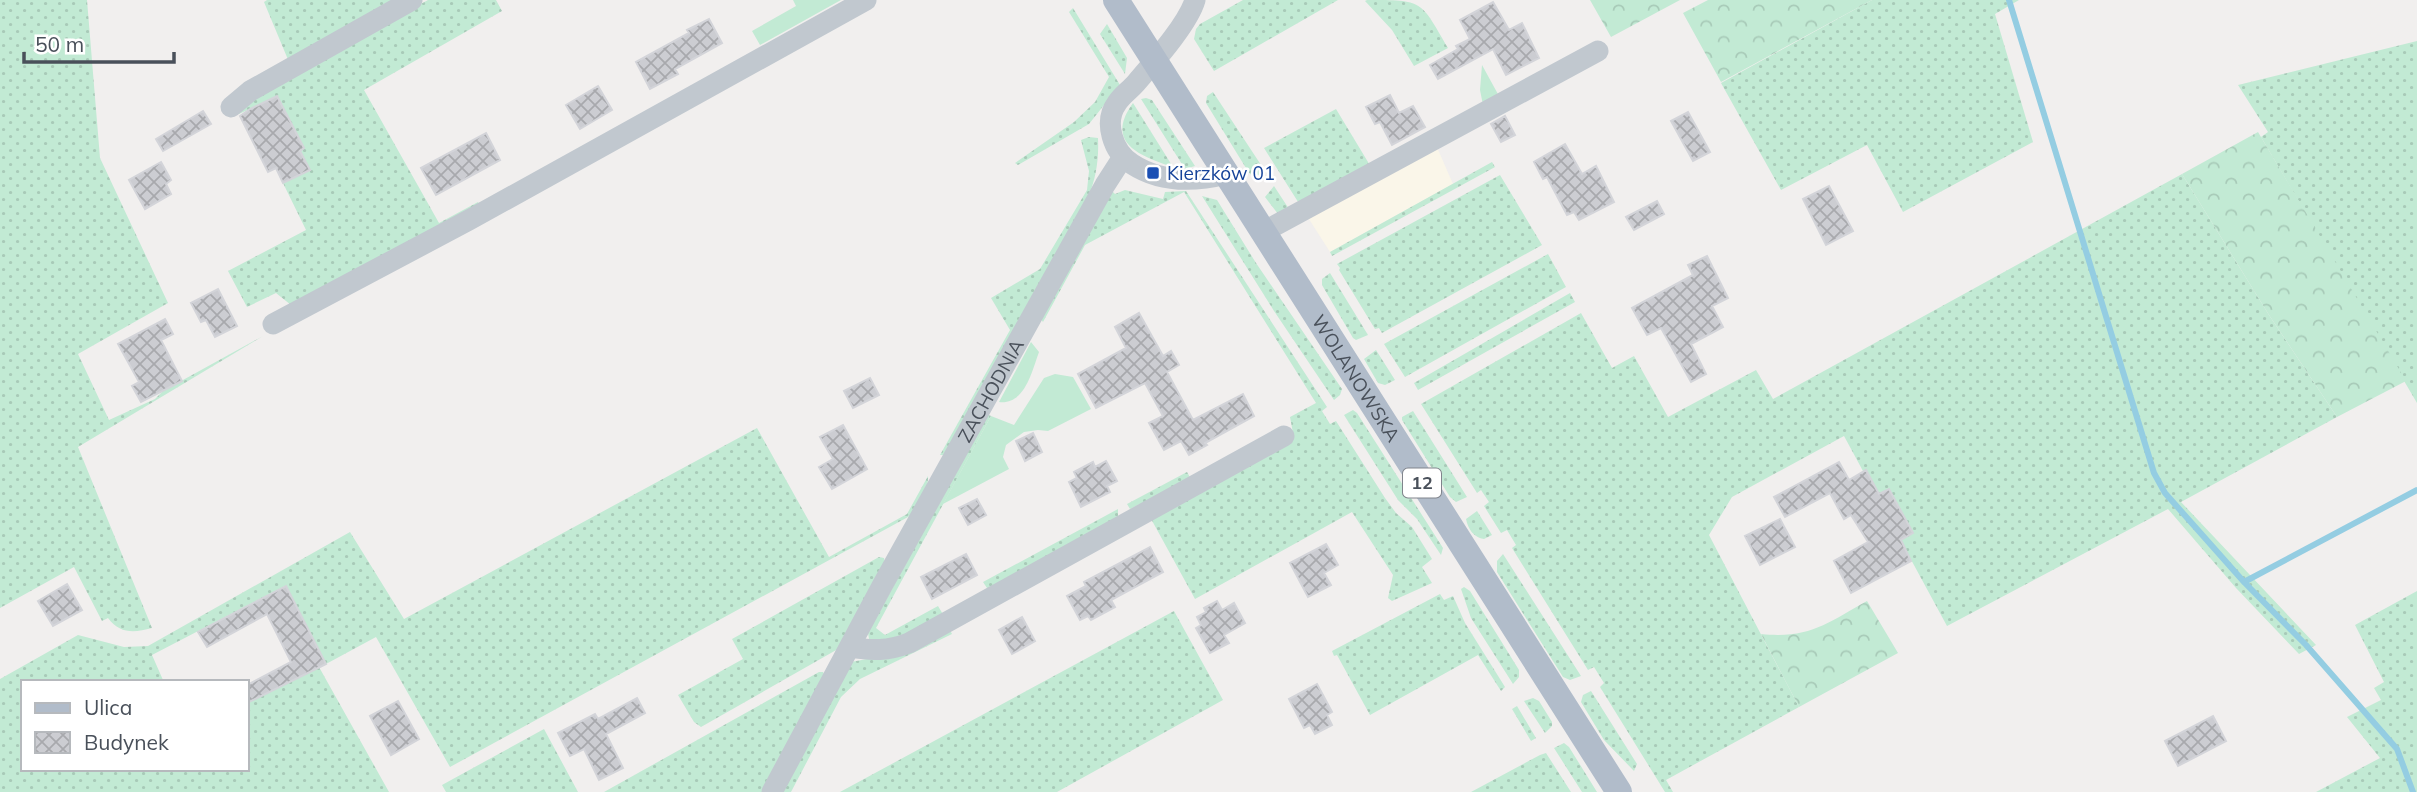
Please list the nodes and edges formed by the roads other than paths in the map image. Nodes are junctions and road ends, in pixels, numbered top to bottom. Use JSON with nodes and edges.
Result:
{"nodes":[{"id":1,"x":412,"y":0,"type":"edge"},
{"id":2,"x":866,"y":0,"type":"edge"},
{"id":3,"x":1116,"y":0,"type":"edge"},
{"id":4,"x":1195,"y":0,"type":"edge"},
{"id":5,"x":1598,"y":51,"type":"dead end"},
{"id":6,"x":1154,"y":61,"type":"junction"},
{"id":7,"x":231,"y":107,"type":"dead end"},
{"id":8,"x":1123,"y":158,"type":"junction"},
{"id":9,"x":1226,"y":174,"type":"junction"},
{"id":10,"x":1263,"y":232,"type":"junction"},
{"id":11,"x":273,"y":324,"type":"dead end"},
{"id":12,"x":1284,"y":436,"type":"dead end"},
{"id":13,"x":850,"y":648,"type":"junction"},
{"id":14,"x":772,"y":792,"type":"edge"},
{"id":15,"x":1619,"y":792,"type":"edge"}],
"edges":[{"from":1,"to":7,"type":"street"},
{"from":2,"to":11,"type":"street"},
{"from":3,"to":6,"type":"main road","name":"WOLANOWSKA","number":"12"},
{"from":4,"to":6,"type":"street"},
{"from":5,"to":10,"type":"street"},
{"from":6,"to":8,"type":"street"},
{"from":6,"to":9,"type":"main road","name":"WOLANOWSKA","number":"12"},
{"from":8,"to":9,"type":"street"},
{"from":8,"to":13,"type":"street","name":"ZACHODNIA"},
{"from":9,"to":10,"type":"main road","name":"WOLANOWSKA","number":"12"},
{"from":10,"to":15,"type":"main road","name":"WOLANOWSKA","number":"12"},
{"from":12,"to":13,"type":"street"},
{"from":13,"to":14,"type":"street","name":"ZACHODNIA"}]}
